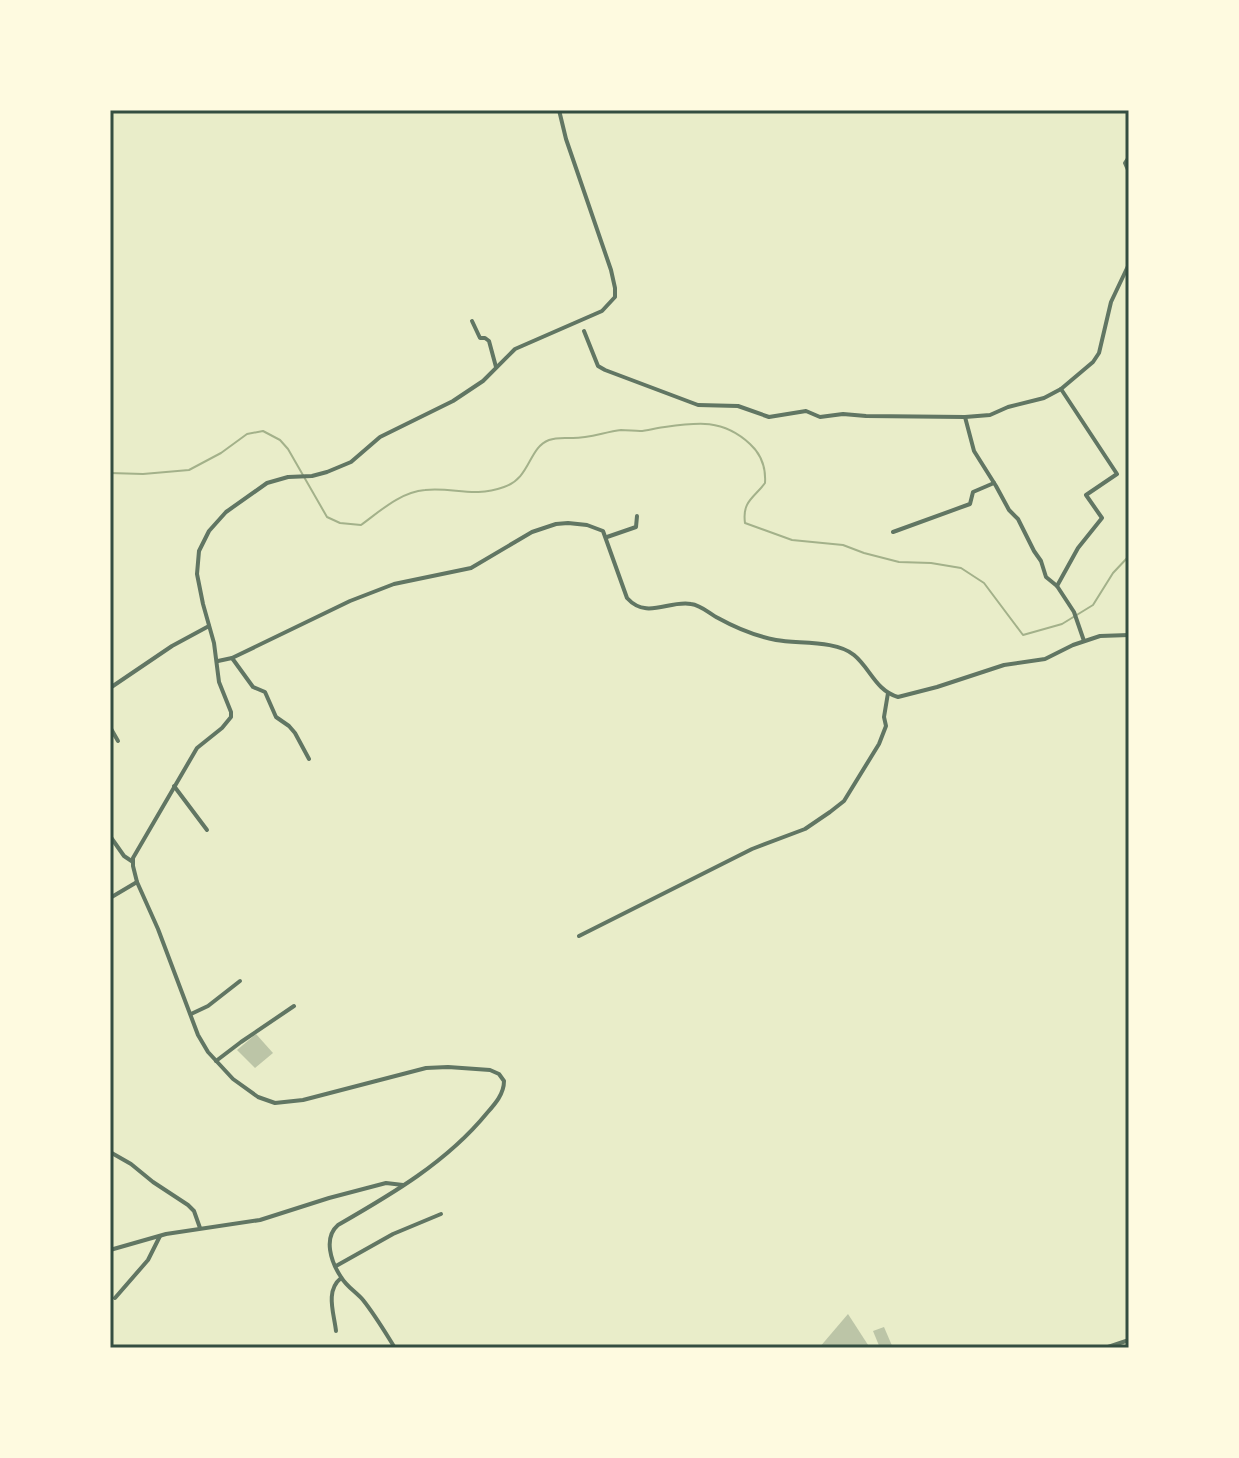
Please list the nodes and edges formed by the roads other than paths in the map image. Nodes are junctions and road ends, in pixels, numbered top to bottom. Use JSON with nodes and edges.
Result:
{"nodes":[{"id":1,"x":559,"y":110,"type":"edge"},
{"id":2,"x":1129,"y":157,"type":"edge"},
{"id":3,"x":1129,"y":172,"type":"edge"},
{"id":4,"x":1129,"y":264,"type":"edge"},
{"id":5,"x":472,"y":321,"type":"dead end"},
{"id":6,"x":584,"y":331,"type":"dead end"},
{"id":7,"x":496,"y":367,"type":"junction"},
{"id":8,"x":1061,"y":389,"type":"junction"},
{"id":9,"x":965,"y":417,"type":"junction"},
{"id":10,"x":994,"y":483,"type":"junction"},
{"id":11,"x":637,"y":516,"type":"dead end"},
{"id":12,"x":893,"y":532,"type":"dead end"},
{"id":13,"x":607,"y":537,"type":"junction"},
{"id":14,"x":1057,"y":586,"type":"junction"},
{"id":15,"x":209,"y":626,"type":"junction"},
{"id":16,"x":1129,"y":635,"type":"edge"},
{"id":17,"x":1084,"y":641,"type":"junction"},
{"id":18,"x":232,"y":658,"type":"junction"},
{"id":19,"x":218,"y":661,"type":"junction"},
{"id":20,"x":110,"y":688,"type":"edge"},
{"id":21,"x":888,"y":693,"type":"junction"},
{"id":22,"x":110,"y":727,"type":"edge"},
{"id":23,"x":118,"y":741,"type":"dead end"},
{"id":24,"x":309,"y":759,"type":"dead end"},
{"id":25,"x":174,"y":786,"type":"junction"},
{"id":26,"x":207,"y":830,"type":"dead end"},
{"id":27,"x":110,"y":836,"type":"edge"},
{"id":28,"x":133,"y":862,"type":"junction"},
{"id":29,"x":137,"y":882,"type":"junction"},
{"id":30,"x":110,"y":898,"type":"edge"},
{"id":31,"x":579,"y":936,"type":"dead end"},
{"id":32,"x":240,"y":981,"type":"dead end"},
{"id":33,"x":294,"y":1006,"type":"dead end"},
{"id":34,"x":191,"y":1014,"type":"junction"},
{"id":35,"x":216,"y":1061,"type":"junction"},
{"id":36,"x":110,"y":1152,"type":"edge"},
{"id":37,"x":403,"y":1185,"type":"junction"},
{"id":38,"x":441,"y":1214,"type":"dead end"},
{"id":39,"x":200,"y":1228,"type":"junction"},
{"id":40,"x":160,"y":1236,"type":"junction"},
{"id":41,"x":110,"y":1250,"type":"edge"},
{"id":42,"x":336,"y":1266,"type":"junction"},
{"id":43,"x":341,"y":1278,"type":"junction"},
{"id":44,"x":115,"y":1298,"type":"dead end"},
{"id":45,"x":336,"y":1331,"type":"dead end"},
{"id":46,"x":1129,"y":1340,"type":"edge"},
{"id":47,"x":395,"y":1348,"type":"edge"},
{"id":48,"x":1105,"y":1348,"type":"edge"}],
"edges":[{"from":1,"to":7,"type":"street"},
{"from":2,"to":3,"type":"street"},
{"from":4,"to":8,"type":"street"},
{"from":5,"to":7,"type":"street"},
{"from":6,"to":9,"type":"street"},
{"from":7,"to":15,"type":"street"},
{"from":8,"to":9,"type":"street"},
{"from":8,"to":14,"type":"street"},
{"from":9,"to":10,"type":"street"},
{"from":10,"to":12,"type":"street"},
{"from":10,"to":14,"type":"street"},
{"from":11,"to":13,"type":"street"},
{"from":13,"to":18,"type":"street"},
{"from":13,"to":21,"type":"street"},
{"from":14,"to":17,"type":"street"},
{"from":15,"to":19,"type":"street"},
{"from":15,"to":20,"type":"street"},
{"from":16,"to":17,"type":"street"},
{"from":17,"to":21,"type":"street"},
{"from":18,"to":19,"type":"street"},
{"from":18,"to":24,"type":"street"},
{"from":19,"to":25,"type":"street"},
{"from":21,"to":31,"type":"street"},
{"from":22,"to":23,"type":"street"},
{"from":25,"to":26,"type":"street"},
{"from":25,"to":28,"type":"street"},
{"from":27,"to":28,"type":"street"},
{"from":28,"to":29,"type":"street"},
{"from":29,"to":30,"type":"street"},
{"from":29,"to":34,"type":"street"},
{"from":32,"to":34,"type":"street"},
{"from":33,"to":35,"type":"street"},
{"from":34,"to":35,"type":"street"},
{"from":35,"to":37,"type":"street"},
{"from":36,"to":39,"type":"street"},
{"from":37,"to":39,"type":"street"},
{"from":37,"to":42,"type":"street"},
{"from":38,"to":42,"type":"street"},
{"from":39,"to":40,"type":"street"},
{"from":40,"to":41,"type":"street"},
{"from":40,"to":44,"type":"street"},
{"from":42,"to":43,"type":"street"},
{"from":43,"to":45,"type":"street"},
{"from":43,"to":47,"type":"street"},
{"from":46,"to":48,"type":"street"}]}
